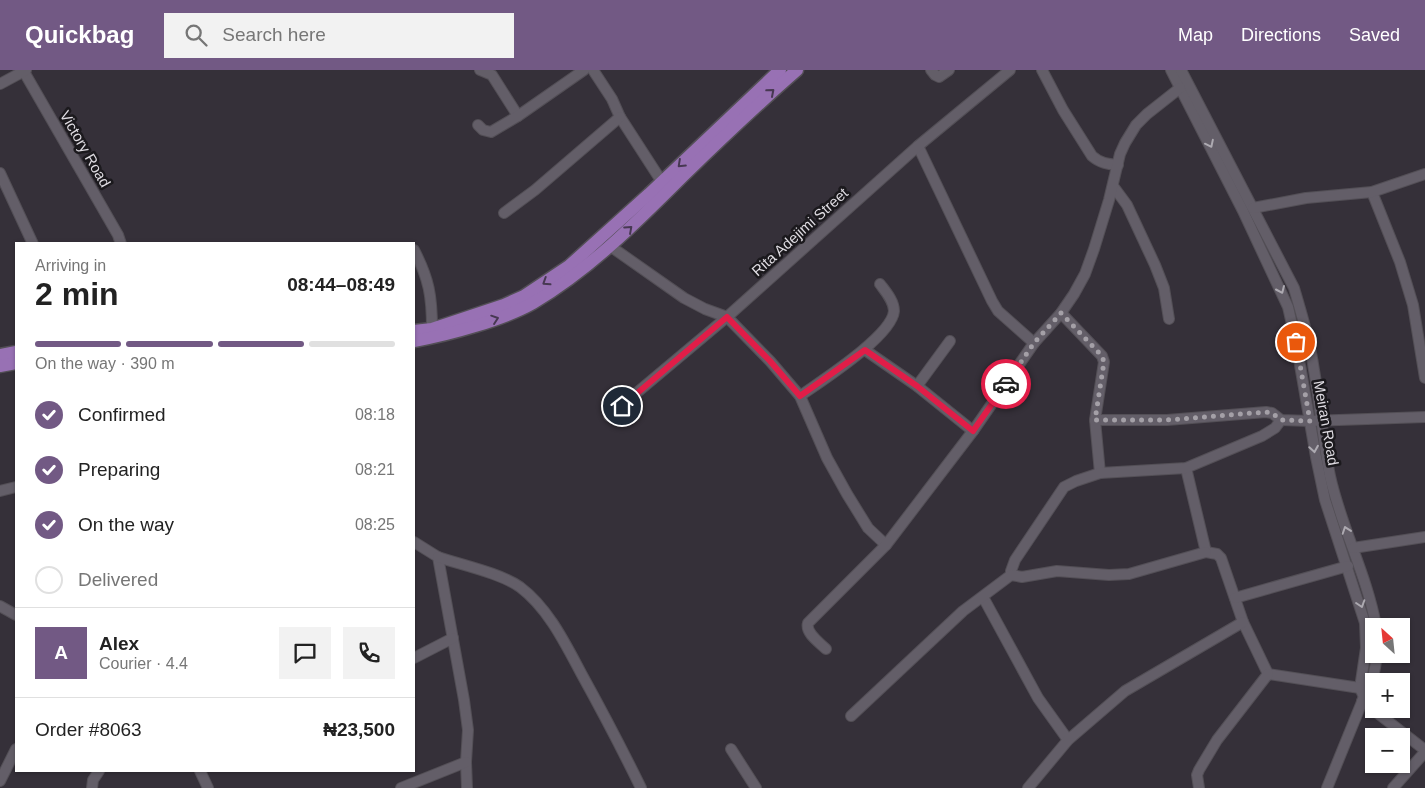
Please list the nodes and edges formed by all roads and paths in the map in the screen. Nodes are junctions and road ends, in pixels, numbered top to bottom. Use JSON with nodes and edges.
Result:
{"nodes":[{"id":1,"x":24,"y":70,"type":"edge"},
{"id":2,"x":480,"y":70,"type":"edge"},
{"id":3,"x":584,"y":70,"type":"edge"},
{"id":4,"x":593,"y":70,"type":"edge"},
{"id":5,"x":780,"y":70,"type":"edge"},
{"id":6,"x":797,"y":70,"type":"edge"},
{"id":7,"x":931,"y":70,"type":"edge"},
{"id":8,"x":949,"y":70,"type":"edge"},
{"id":9,"x":1010,"y":70,"type":"edge"},
{"id":10,"x":1042,"y":70,"type":"edge"},
{"id":11,"x":1171,"y":70,"type":"edge"},
{"id":12,"x":1181,"y":70,"type":"edge"},
{"id":13,"x":0,"y":84,"type":"edge"},
{"id":14,"x":1180,"y":88,"type":"junction"},
{"id":15,"x":518,"y":116,"type":"junction"},
{"id":16,"x":620,"y":117,"type":"junction"},
{"id":17,"x":478,"y":125,"type":"dead end"},
{"id":18,"x":918,"y":146,"type":"junction"},
{"id":19,"x":1118,"y":165,"type":"junction"},
{"id":20,"x":0,"y":172,"type":"edge"},
{"id":21,"x":1425,"y":174,"type":"edge"},
{"id":22,"x":662,"y":182,"type":"junction"},
{"id":23,"x":1113,"y":186,"type":"junction"},
{"id":24,"x":1372,"y":192,"type":"junction"},
{"id":25,"x":653,"y":198,"type":"junction"},
{"id":26,"x":1253,"y":208,"type":"junction"},
{"id":27,"x":504,"y":213,"type":"dead end"},
{"id":28,"x":32,"y":242,"type":"edge"},
{"id":29,"x":120,"y":242,"type":"edge"},
{"id":30,"x":610,"y":246,"type":"junction"},
{"id":31,"x":415,"y":252,"type":"edge"},
{"id":32,"x":880,"y":284,"type":"dead end"},
{"id":33,"x":1061,"y":313,"type":"junction"},
{"id":34,"x":727,"y":317,"type":"junction"},
{"id":35,"x":1169,"y":319,"type":"dead end"},
{"id":36,"x":432,"y":333,"type":"junction"},
{"id":37,"x":415,"y":334,"type":"edge"},
{"id":38,"x":950,"y":341,"type":"dead end"},
{"id":39,"x":1034,"y":343,"type":"junction"},
{"id":40,"x":865,"y":350,"type":"junction"},
{"id":41,"x":15,"y":352,"type":"edge"},
{"id":42,"x":0,"y":355,"type":"edge"},
{"id":43,"x":15,"y":363,"type":"edge"},
{"id":44,"x":0,"y":366,"type":"edge"},
{"id":45,"x":1425,"y":378,"type":"edge"},
{"id":46,"x":917,"y":386,"type":"junction"},
{"id":47,"x":800,"y":396,"type":"junction"},
{"id":48,"x":608,"y":416,"type":"dead end"},
{"id":49,"x":1425,"y":416,"type":"edge"},
{"id":50,"x":1095,"y":420,"type":"junction"},
{"id":51,"x":1281,"y":420,"type":"junction"},
{"id":52,"x":1321,"y":420,"type":"junction"},
{"id":53,"x":1310,"y":421,"type":"junction"},
{"id":54,"x":973,"y":431,"type":"junction"},
{"id":55,"x":1186,"y":468,"type":"junction"},
{"id":56,"x":1100,"y":473,"type":"junction"},
{"id":57,"x":15,"y":487,"type":"edge"},
{"id":58,"x":0,"y":491,"type":"edge"},
{"id":59,"x":1425,"y":537,"type":"edge"},
{"id":60,"x":415,"y":543,"type":"edge"},
{"id":61,"x":886,"y":545,"type":"junction"},
{"id":62,"x":1353,"y":548,"type":"junction"},
{"id":63,"x":1206,"y":552,"type":"junction"},
{"id":64,"x":438,"y":558,"type":"junction"},
{"id":65,"x":1348,"y":566,"type":"junction"},
{"id":66,"x":1011,"y":575,"type":"junction"},
{"id":67,"x":984,"y":596,"type":"junction"},
{"id":68,"x":1235,"y":598,"type":"junction"},
{"id":69,"x":0,"y":606,"type":"edge"},
{"id":70,"x":15,"y":615,"type":"edge"},
{"id":71,"x":1374,"y":618,"type":"edge"},
{"id":72,"x":1242,"y":622,"type":"junction"},
{"id":73,"x":453,"y":638,"type":"junction"},
{"id":74,"x":826,"y":649,"type":"dead end"},
{"id":75,"x":415,"y":657,"type":"edge"},
{"id":76,"x":1376,"y":663,"type":"edge"},
{"id":77,"x":1268,"y":674,"type":"junction"},
{"id":78,"x":1362,"y":695,"type":"junction"},
{"id":79,"x":851,"y":716,"type":"dead end"},
{"id":80,"x":1068,"y":740,"type":"junction"},
{"id":81,"x":731,"y":749,"type":"dead end"},
{"id":82,"x":15,"y":751,"type":"edge"},
{"id":83,"x":1425,"y":751,"type":"edge"},
{"id":84,"x":466,"y":762,"type":"junction"},
{"id":85,"x":98,"y":772,"type":"edge"},
{"id":86,"x":200,"y":772,"type":"edge"},
{"id":87,"x":0,"y":781,"type":"edge"},
{"id":88,"x":92,"y":788,"type":"edge"},
{"id":89,"x":208,"y":788,"type":"edge"},
{"id":90,"x":401,"y":788,"type":"edge"},
{"id":91,"x":467,"y":788,"type":"edge"},
{"id":92,"x":641,"y":788,"type":"edge"},
{"id":93,"x":756,"y":788,"type":"edge"},
{"id":94,"x":1028,"y":788,"type":"edge"},
{"id":95,"x":1199,"y":788,"type":"edge"},
{"id":96,"x":1327,"y":788,"type":"edge"},
{"id":97,"x":1393,"y":788,"type":"edge"}],
"edges":[{"from":1,"to":13,"type":"street"},
{"from":1,"to":29,"type":"street","name":"Victory Road"},
{"from":2,"to":15,"type":"street"},
{"from":3,"to":15,"type":"street"},
{"from":4,"to":16,"type":"street"},
{"from":5,"to":22,"type":"main road","one_way":true},
{"from":25,"to":6,"type":"main road","one_way":true},
{"from":7,"to":8,"type":"street"},
{"from":9,"to":18,"type":"street","name":"Rita Adejimi Street"},
{"from":10,"to":19,"type":"street"},
{"from":11,"to":14,"type":"street","name":"Meiran Road"},
{"from":12,"to":26,"type":"street","name":"Meiran Road"},
{"from":14,"to":19,"type":"street"},
{"from":14,"to":53,"type":"street","name":"Meiran Road","one_way":true},
{"from":15,"to":17,"type":"street"},
{"from":16,"to":22,"type":"street"},
{"from":16,"to":27,"type":"street"},
{"from":18,"to":34,"type":"street","name":"Rita Adejimi Street"},
{"from":18,"to":39,"type":"street"},
{"from":19,"to":23,"type":"street"},
{"from":20,"to":28,"type":"street"},
{"from":21,"to":24,"type":"street"},
{"from":22,"to":25,"type":"main road"},
{"from":23,"to":33,"type":"street"},
{"from":23,"to":35,"type":"street"},
{"from":24,"to":26,"type":"street"},
{"from":24,"to":45,"type":"street"},
{"from":30,"to":25,"type":"main road","one_way":true},
{"from":25,"to":36,"type":"main road","one_way":true},
{"from":26,"to":52,"type":"street","name":"Meiran Road"},
{"from":30,"to":34,"type":"street"},
{"from":36,"to":30,"type":"main road","one_way":true},
{"from":31,"to":36,"type":"street"},
{"from":32,"to":40,"type":"street"},
{"from":33,"to":39,"type":"street"},
{"from":33,"to":50,"type":"street"},
{"from":34,"to":47,"type":"street"},
{"from":34,"to":48,"type":"street","name":"Rita Adejimi Street"},
{"from":36,"to":37,"type":"main road"},
{"from":38,"to":46,"type":"street"},
{"from":39,"to":54,"type":"street"},
{"from":40,"to":46,"type":"street"},
{"from":40,"to":47,"type":"street"},
{"from":41,"to":42,"type":"main road"},
{"from":43,"to":44,"type":"main road"},
{"from":46,"to":54,"type":"street"},
{"from":47,"to":61,"type":"street"},
{"from":49,"to":52,"type":"street"},
{"from":50,"to":51,"type":"street"},
{"from":50,"to":56,"type":"street"},
{"from":51,"to":53,"type":"street"},
{"from":51,"to":55,"type":"street"},
{"from":52,"to":53,"type":"street"},
{"from":62,"to":52,"type":"street","name":"Meiran Road","one_way":true},
{"from":53,"to":65,"type":"street","name":"Meiran Road","one_way":true},
{"from":54,"to":61,"type":"street"},
{"from":55,"to":56,"type":"street"},
{"from":55,"to":63,"type":"street"},
{"from":56,"to":66,"type":"street"},
{"from":57,"to":58,"type":"street"},
{"from":59,"to":62,"type":"street"},
{"from":60,"to":64,"type":"street"},
{"from":61,"to":74,"type":"street"},
{"from":62,"to":71,"type":"street","name":"Meiran Road"},
{"from":63,"to":66,"type":"street"},
{"from":63,"to":68,"type":"street"},
{"from":64,"to":73,"type":"street"},
{"from":64,"to":92,"type":"street"},
{"from":65,"to":68,"type":"street"},
{"from":65,"to":78,"type":"street","name":"Meiran Road","one_way":true},
{"from":66,"to":67,"type":"street"},
{"from":67,"to":79,"type":"street"},
{"from":67,"to":80,"type":"street"},
{"from":68,"to":72,"type":"street"},
{"from":69,"to":70,"type":"street"},
{"from":72,"to":77,"type":"street"},
{"from":72,"to":80,"type":"street"},
{"from":73,"to":75,"type":"street"},
{"from":73,"to":84,"type":"street"},
{"from":76,"to":78,"type":"street"},
{"from":77,"to":78,"type":"street"},
{"from":77,"to":95,"type":"street"},
{"from":78,"to":83,"type":"street"},
{"from":78,"to":96,"type":"street"},
{"from":80,"to":94,"type":"street"},
{"from":81,"to":93,"type":"street"},
{"from":82,"to":87,"type":"street"},
{"from":83,"to":97,"type":"street"},
{"from":84,"to":90,"type":"street"},
{"from":84,"to":91,"type":"street"},
{"from":85,"to":88,"type":"street"},
{"from":86,"to":89,"type":"street"}]}
